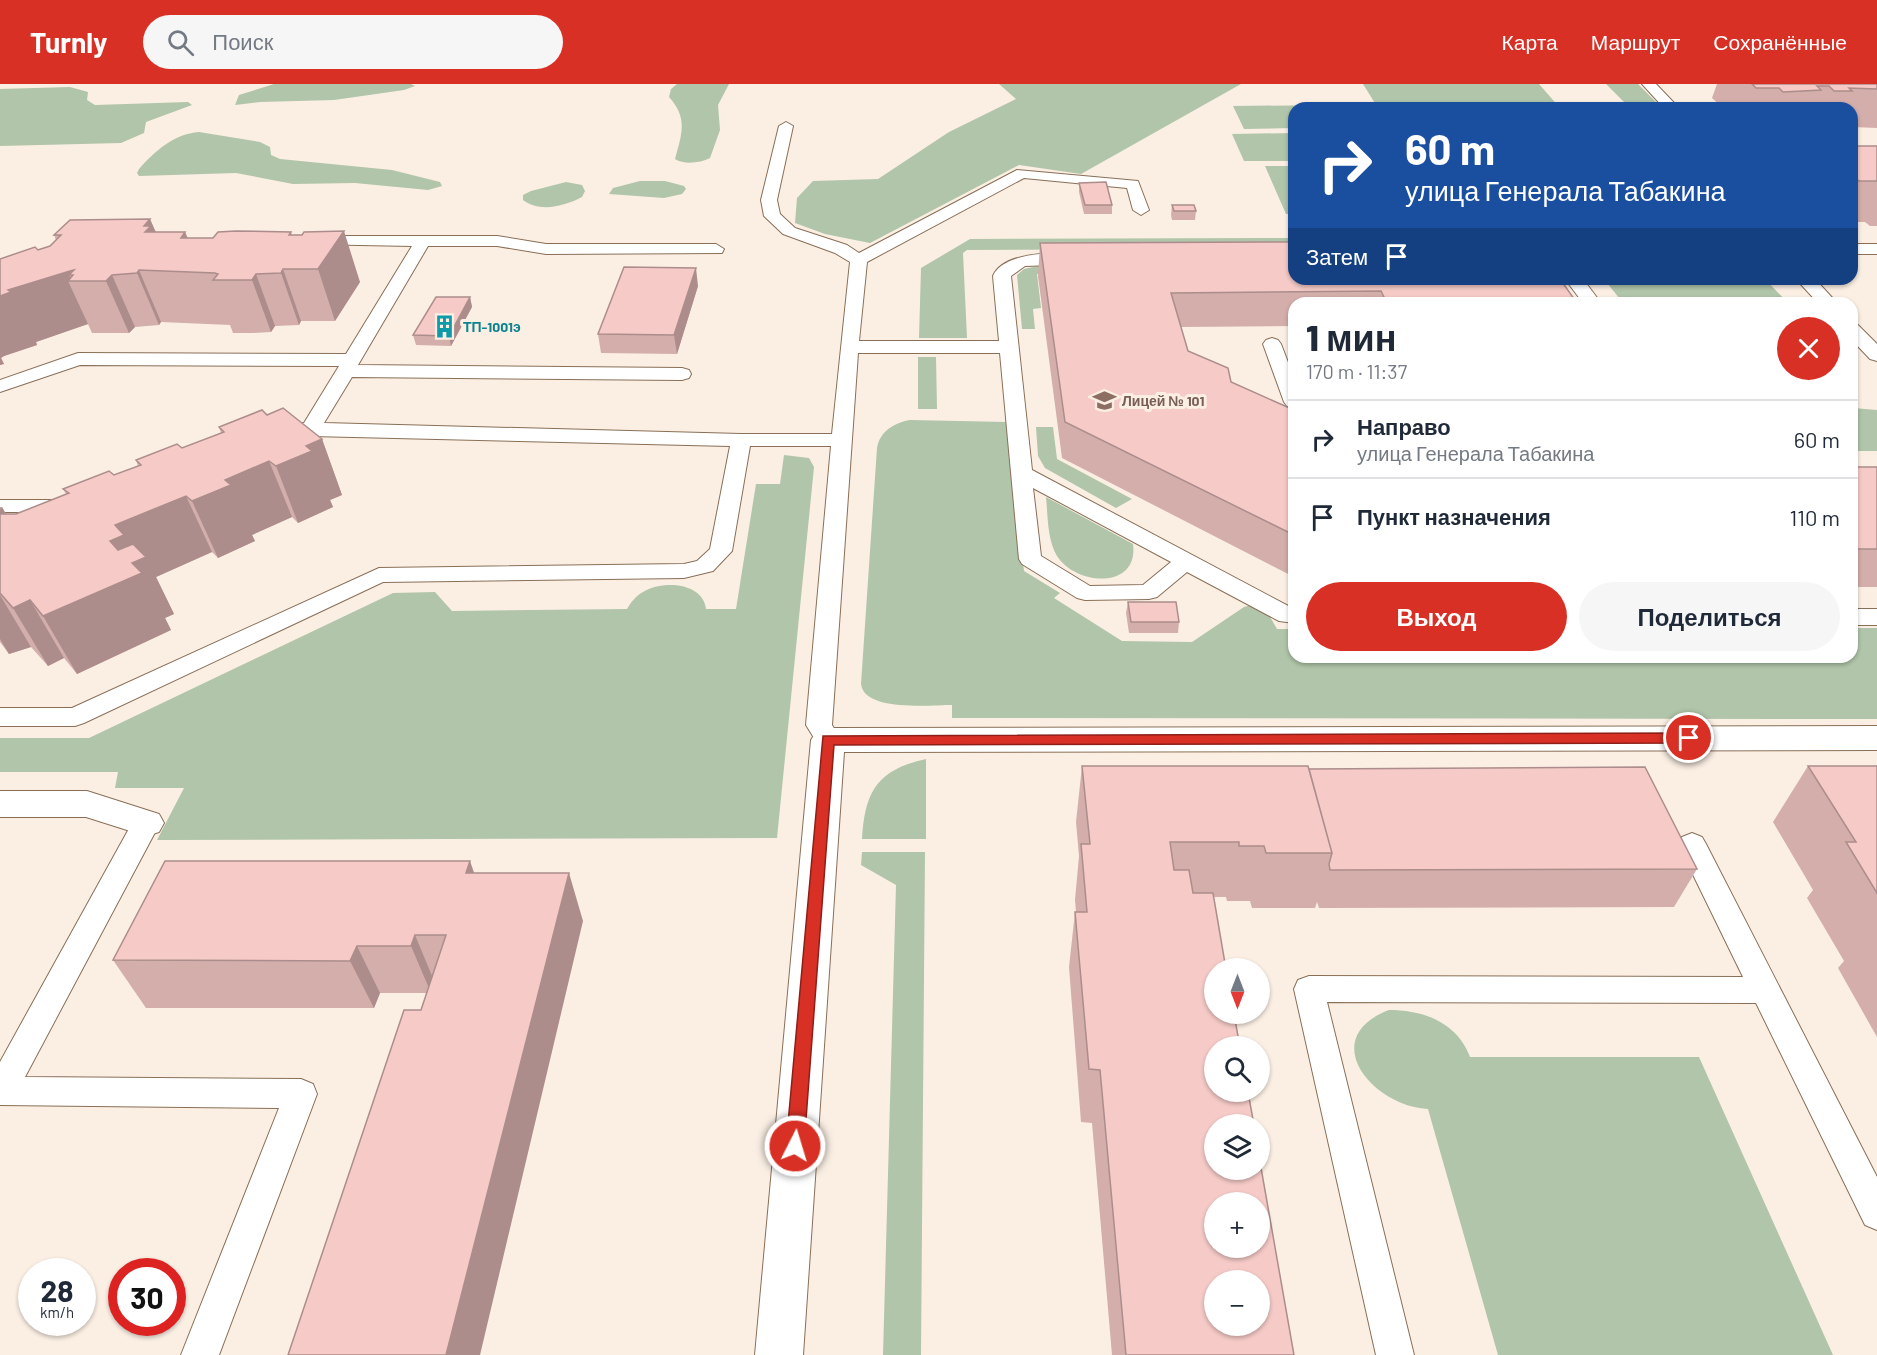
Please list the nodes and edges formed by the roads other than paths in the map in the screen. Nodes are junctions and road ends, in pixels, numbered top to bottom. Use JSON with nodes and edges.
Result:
{"nodes":[{"id":1,"x":1649,"y":84,"type":"edge"},
{"id":2,"x":1666,"y":102,"type":"edge"},
{"id":3,"x":786,"y":126,"type":"dead end"},
{"id":4,"x":1141,"y":210,"type":"dead end"},
{"id":5,"x":292,"y":241,"type":"edge"},
{"id":6,"x":423,"y":241,"type":"junction"},
{"id":7,"x":716,"y":249,"type":"dead end"},
{"id":8,"x":1858,"y":249,"type":"edge"},
{"id":9,"x":1877,"y":249,"type":"edge"},
{"id":10,"x":859,"y":260,"type":"junction"},
{"id":11,"x":1096,"y":260,"type":"edge"},
{"id":12,"x":1811,"y":285,"type":"edge"},
{"id":13,"x":1822,"y":297,"type":"edge"},
{"id":14,"x":1858,"y":335,"type":"edge"},
{"id":15,"x":1272,"y":344,"type":"dead end"},
{"id":16,"x":849,"y":347,"type":"junction"},
{"id":17,"x":1009,"y":347,"type":"junction"},
{"id":18,"x":1877,"y":355,"type":"edge"},
{"id":19,"x":349,"y":365,"type":"junction"},
{"id":20,"x":682,"y":374,"type":"dead end"},
{"id":21,"x":0,"y":386,"type":"edge"},
{"id":22,"x":1288,"y":386,"type":"edge"},
{"id":23,"x":310,"y":429,"type":"junction"},
{"id":24,"x":256,"y":436,"type":"edge"},
{"id":25,"x":741,"y":440,"type":"junction"},
{"id":26,"x":842,"y":441,"type":"junction"},
{"id":27,"x":1022,"y":473,"type":"junction"},
{"id":28,"x":94,"y":498,"type":"edge"},
{"id":29,"x":0,"y":506,"type":"edge"},
{"id":30,"x":1186,"y":561,"type":"junction"},
{"id":31,"x":1288,"y":616,"type":"edge"},
{"id":32,"x":1858,"y":617,"type":"edge"},
{"id":33,"x":1877,"y":617,"type":"edge"},
{"id":34,"x":0,"y":717,"type":"edge"},
{"id":35,"x":1877,"y":738,"type":"edge"},
{"id":36,"x":828,"y":740,"type":"junction"},
{"id":37,"x":0,"y":804,"type":"edge"},
{"id":38,"x":146,"y":823,"type":"joint"},
{"id":39,"x":1692,"y":844,"type":"dead end"},
{"id":40,"x":1765,"y":990,"type":"junction"},
{"id":41,"x":1877,"y":1213,"type":"edge"},
{"id":42,"x":200,"y":1355,"type":"edge"},
{"id":43,"x":779,"y":1355,"type":"edge"},
{"id":44,"x":1395,"y":1355,"type":"edge"}],
"edges":[{"from":1,"to":2,"type":"lane"},
{"from":3,"to":10,"type":"lane"},
{"from":4,"to":10,"type":"lane"},
{"from":5,"to":6,"type":"lane"},
{"from":6,"to":7,"type":"lane"},
{"from":6,"to":19,"type":"lane"},
{"from":8,"to":9,"type":"lane"},
{"from":10,"to":16,"type":"lane"},
{"from":11,"to":17,"type":"lane"},
{"from":12,"to":13,"type":"lane"},
{"from":14,"to":18,"type":"lane"},
{"from":15,"to":22,"type":"lane"},
{"from":16,"to":17,"type":"lane"},
{"from":16,"to":26,"type":"lane"},
{"from":17,"to":27,"type":"lane"},
{"from":19,"to":20,"type":"lane"},
{"from":19,"to":21,"type":"lane"},
{"from":19,"to":23,"type":"lane"},
{"from":23,"to":24,"type":"lane"},
{"from":23,"to":25,"type":"lane"},
{"from":25,"to":26,"type":"lane"},
{"from":25,"to":34,"type":"lane"},
{"from":26,"to":36,"type":"lane"},
{"from":27,"to":30,"type":"lane"},
{"from":27,"to":30,"type":"lane"},
{"from":28,"to":29,"type":"lane"},
{"from":30,"to":31,"type":"lane"},
{"from":32,"to":33,"type":"lane"},
{"from":35,"to":36,"type":"street"},
{"from":36,"to":43,"type":"street"},
{"from":37,"to":38,"type":"street"},
{"from":38,"to":42,"type":"lane"},
{"from":39,"to":40,"type":"lane"},
{"from":40,"to":41,"type":"lane"},
{"from":40,"to":44,"type":"lane"}]}
